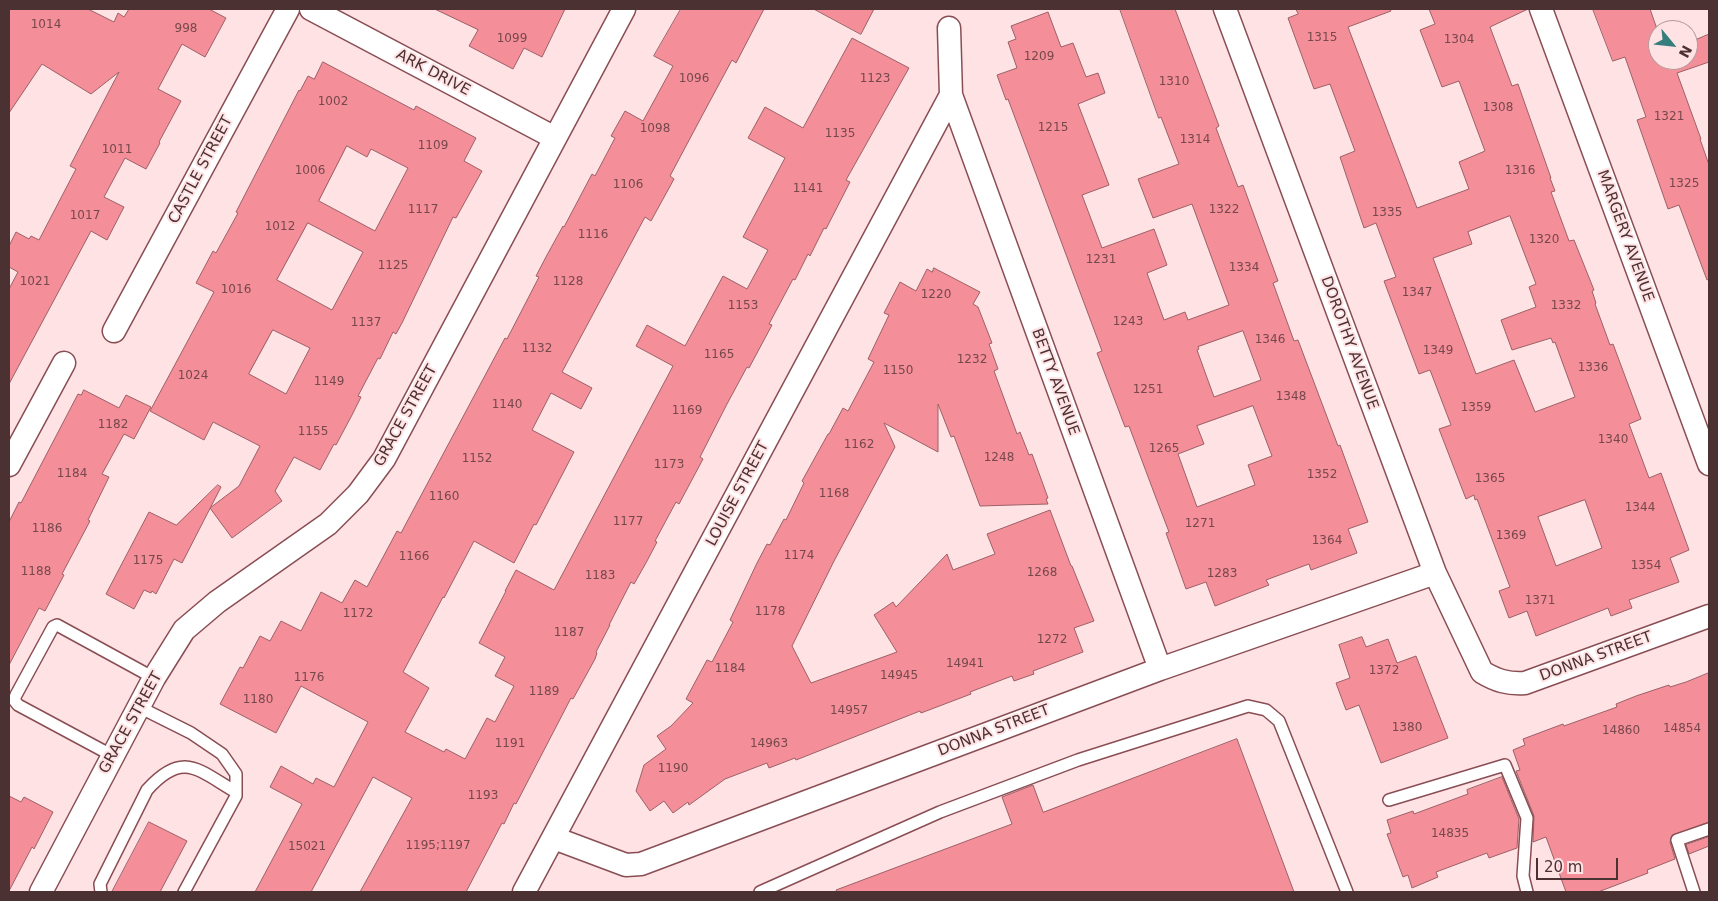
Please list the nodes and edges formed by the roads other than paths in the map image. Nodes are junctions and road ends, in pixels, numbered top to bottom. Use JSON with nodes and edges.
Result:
{"nodes":[{"id":1,"x":288,"y":9,"type":"edge"},
{"id":2,"x":311,"y":9,"type":"edge"},
{"id":3,"x":624,"y":9,"type":"edge"},
{"id":4,"x":1225,"y":9,"type":"edge"},
{"id":5,"x":1541,"y":9,"type":"edge"},
{"id":6,"x":949,"y":28,"type":"dead end"},
{"id":7,"x":951,"y":95,"type":"junction"},
{"id":8,"x":555,"y":138,"type":"junction"},
{"id":9,"x":114,"y":331,"type":"dead end"},
{"id":10,"x":64,"y":363,"type":"dead end"},
{"id":11,"x":1709,"y":464,"type":"edge"},
{"id":12,"x":9,"y":465,"type":"edge"},
{"id":13,"x":1435,"y":573,"type":"junction"},
{"id":14,"x":1709,"y":616,"type":"edge"},
{"id":15,"x":1160,"y":669,"type":"junction"},
{"id":16,"x":1482,"y":672,"type":"joint"},
{"id":17,"x":154,"y":678,"type":"junction"},
{"id":18,"x":139,"y":707,"type":"junction"},
{"id":19,"x":113,"y":756,"type":"junction"},
{"id":20,"x":236,"y":792,"type":"junction"},
{"id":21,"x":1390,"y":800,"type":"dead end"},
{"id":22,"x":1709,"y":829,"type":"edge"},
{"id":23,"x":554,"y":838,"type":"junction"},
{"id":24,"x":41,"y":892,"type":"edge"},
{"id":25,"x":101,"y":892,"type":"edge"},
{"id":26,"x":184,"y":892,"type":"edge"},
{"id":27,"x":524,"y":892,"type":"edge"},
{"id":28,"x":760,"y":892,"type":"edge"},
{"id":29,"x":1347,"y":892,"type":"edge"},
{"id":30,"x":1527,"y":892,"type":"edge"},
{"id":31,"x":1694,"y":892,"type":"edge"}],
"edges":[{"from":1,"to":9,"type":"street","name":"CASTLE STREET"},
{"from":2,"to":8,"type":"street","name":"ARK DRIVE"},
{"from":3,"to":8,"type":"street","name":"GRACE STREET"},
{"from":4,"to":13,"type":"street","name":"DOROTHY AVENUE"},
{"from":5,"to":11,"type":"street","name":"MARGERY AVENUE"},
{"from":6,"to":7,"type":"street"},
{"from":7,"to":15,"type":"street","name":"BETTY AVENUE"},
{"from":7,"to":23,"type":"street","name":"LOUISE STREET"},
{"from":8,"to":17,"type":"street","name":"GRACE STREET"},
{"from":10,"to":12,"type":"street"},
{"from":13,"to":15,"type":"street","name":"DONNA STREET"},
{"from":13,"to":16,"type":"street","name":"DOROTHY AVENUE"},
{"from":14,"to":16,"type":"street","name":"DONNA STREET"},
{"from":15,"to":23,"type":"street","name":"DONNA STREET"},
{"from":17,"to":18,"type":"street","name":"GRACE STREET"},
{"from":17,"to":19,"type":"lane"},
{"from":18,"to":19,"type":"street","name":"GRACE STREET"},
{"from":18,"to":20,"type":"lane"},
{"from":19,"to":24,"type":"street","name":"GRACE STREET"},
{"from":20,"to":25,"type":"lane"},
{"from":20,"to":26,"type":"lane"},
{"from":21,"to":30,"type":"lane"},
{"from":22,"to":31,"type":"lane"},
{"from":23,"to":27,"type":"street","name":"LOUISE STREET"},
{"from":28,"to":29,"type":"lane"}]}
